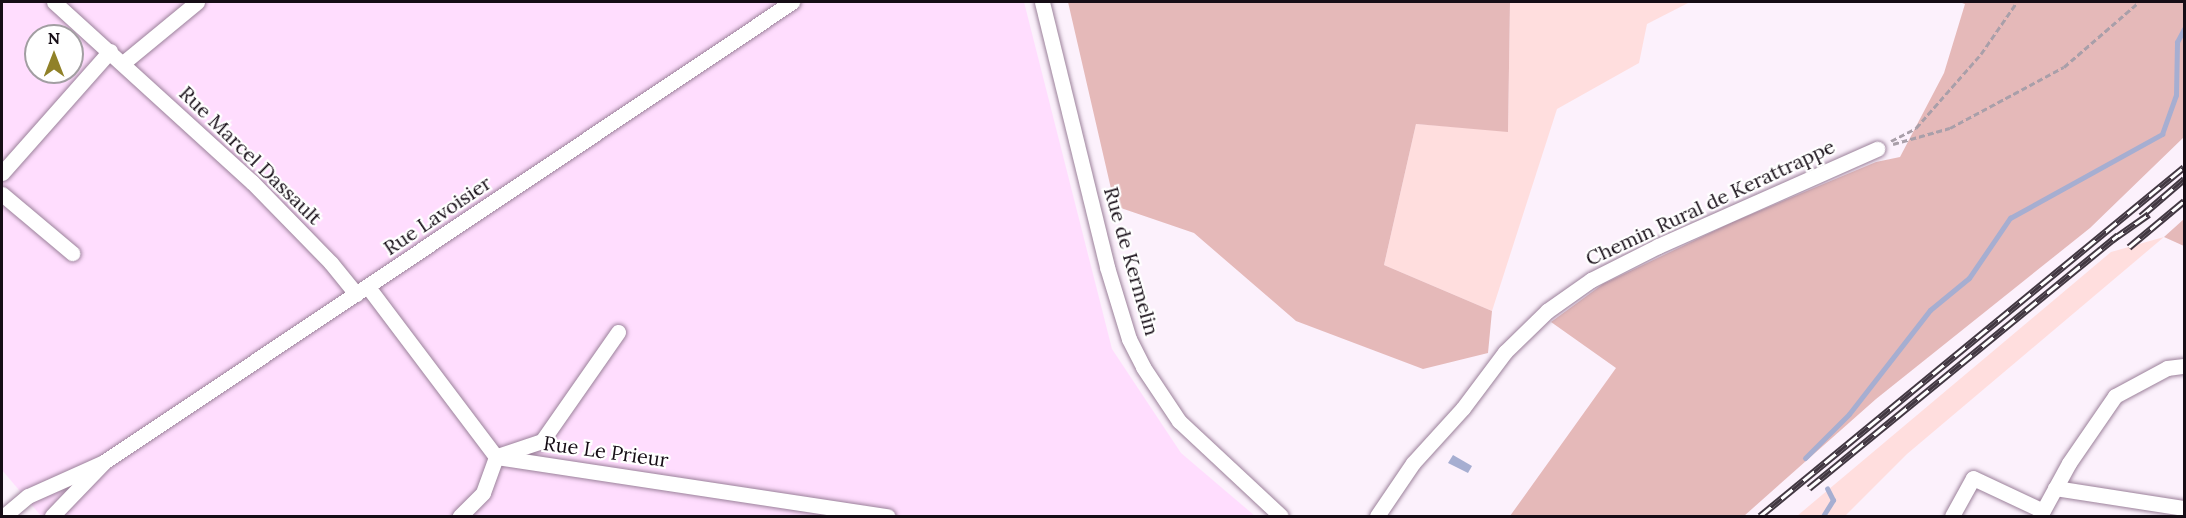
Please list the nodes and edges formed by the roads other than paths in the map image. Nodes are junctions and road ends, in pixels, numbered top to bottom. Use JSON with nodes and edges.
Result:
{"nodes":[{"id":1,"x":54,"y":2,"type":"edge"},
{"id":2,"x":197,"y":2,"type":"edge"},
{"id":3,"x":792,"y":2,"type":"edge"},
{"id":4,"x":1042,"y":2,"type":"edge"},
{"id":5,"x":110,"y":51,"type":"junction"},
{"id":6,"x":123,"y":63,"type":"junction"},
{"id":7,"x":1876,"y":149,"type":"road end"},
{"id":8,"x":2,"y":173,"type":"edge"},
{"id":9,"x":2,"y":194,"type":"edge"},
{"id":10,"x":72,"y":253,"type":"dead end"},
{"id":11,"x":362,"y":290,"type":"junction"},
{"id":12,"x":618,"y":332,"type":"dead end"},
{"id":13,"x":2184,"y":366,"type":"edge"},
{"id":14,"x":496,"y":457,"type":"junction"},
{"id":15,"x":104,"y":462,"type":"junction"},
{"id":16,"x":2055,"y":488,"type":"junction"},
{"id":17,"x":2184,"y":508,"type":"edge"},
{"id":18,"x":2041,"y":514,"type":"edge"},
{"id":19,"x":4,"y":516,"type":"edge"},
{"id":20,"x":52,"y":516,"type":"edge"},
{"id":21,"x":460,"y":516,"type":"edge"},
{"id":22,"x":888,"y":516,"type":"edge"},
{"id":23,"x":1281,"y":516,"type":"edge"},
{"id":24,"x":1377,"y":516,"type":"edge"},
{"id":25,"x":1952,"y":516,"type":"edge"}],
"edges":[{"from":1,"to":5,"type":"street","name":"Rue Marcel Dassault"},
{"from":2,"to":6,"type":"street"},
{"from":3,"to":11,"type":"street","name":"Rue Lavoisier"},
{"from":4,"to":23,"type":"street","name":"Rue de Kermelin"},
{"from":5,"to":6,"type":"street","name":"Rue Marcel Dassault"},
{"from":5,"to":8,"type":"street"},
{"from":6,"to":11,"type":"street","name":"Rue Marcel Dassault"},
{"from":7,"to":24,"type":"street","name":"Chemin Rural de Kerattrappe"},
{"from":9,"to":10,"type":"street"},
{"from":11,"to":14,"type":"street","name":"Rue Marcel Dassault"},
{"from":11,"to":15,"type":"street","name":"Rue Lavoisier"},
{"from":12,"to":14,"type":"street","name":"Rue Le Prieur"},
{"from":13,"to":16,"type":"street"},
{"from":14,"to":21,"type":"street"},
{"from":14,"to":22,"type":"street","name":"Rue Le Prieur"},
{"from":15,"to":19,"type":"street","name":"Rue Lavoisier"},
{"from":15,"to":20,"type":"street","name":"Rue Lavoisier"},
{"from":16,"to":17,"type":"street"},
{"from":16,"to":18,"type":"street"},
{"from":18,"to":25,"type":"street"}]}
